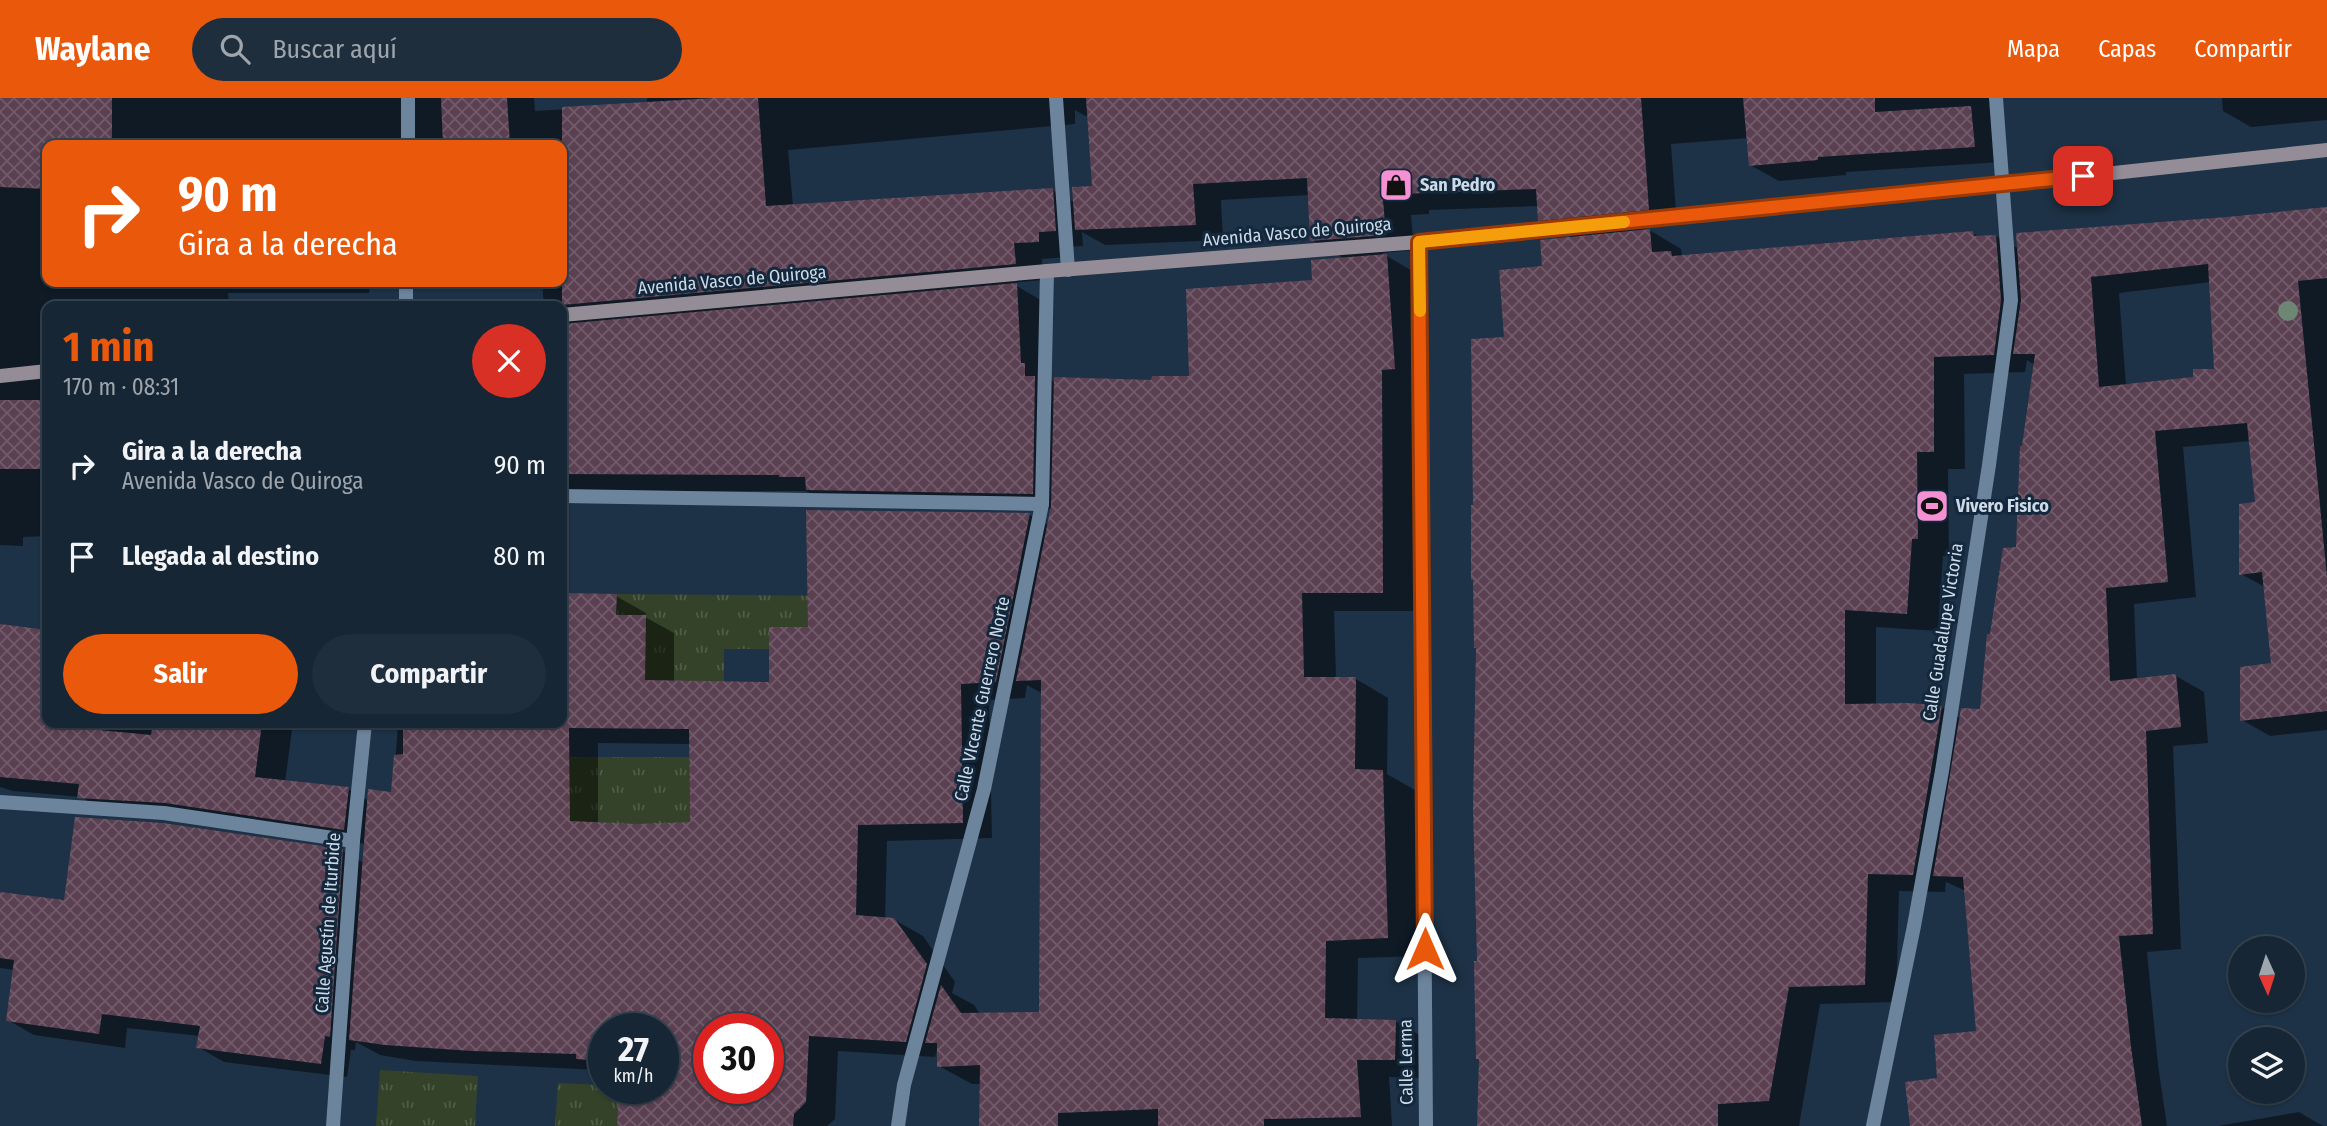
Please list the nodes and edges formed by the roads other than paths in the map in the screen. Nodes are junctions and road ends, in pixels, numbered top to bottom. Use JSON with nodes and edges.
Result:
{"nodes":[{"id":1,"x":408,"y":98,"type":"edge"},
{"id":2,"x":1056,"y":98,"type":"edge"},
{"id":3,"x":1996,"y":98,"type":"edge"},
{"id":4,"x":408,"y":140,"type":"edge"},
{"id":5,"x":2327,"y":150,"type":"edge"},
{"id":6,"x":2002,"y":185,"type":"junction"},
{"id":7,"x":1419,"y":242,"type":"junction"},
{"id":8,"x":1068,"y":270,"type":"junction"},
{"id":9,"x":1047,"y":271,"type":"junction"},
{"id":10,"x":567,"y":315,"type":"edge"},
{"id":11,"x":42,"y":371,"type":"edge"},
{"id":12,"x":0,"y":376,"type":"edge"},
{"id":13,"x":567,"y":496,"type":"edge"},
{"id":14,"x":1041,"y":505,"type":"junction"},
{"id":15,"x":365,"y":728,"type":"edge"},
{"id":16,"x":0,"y":802,"type":"edge"},
{"id":17,"x":354,"y":841,"type":"junction"},
{"id":18,"x":333,"y":1126,"type":"edge"},
{"id":19,"x":898,"y":1126,"type":"edge"},
{"id":20,"x":1426,"y":1126,"type":"edge"},
{"id":21,"x":1872,"y":1126,"type":"edge"}],
"edges":[{"from":1,"to":4,"type":"street"},
{"from":2,"to":8,"type":"street"},
{"from":3,"to":6,"type":"street","name":"Calle Guadalupe Victoria"},
{"from":5,"to":6,"type":"street","name":"Avenida Vasco de Quiroga"},
{"from":6,"to":7,"type":"street","name":"Avenida Vasco de Quiroga"},
{"from":6,"to":21,"type":"street","name":"Calle Guadalupe Victoria"},
{"from":7,"to":8,"type":"street","name":"Avenida Vasco de Quiroga"},
{"from":7,"to":20,"type":"street","name":"Calle Lerma"},
{"from":8,"to":9,"type":"street","name":"Avenida Vasco de Quiroga"},
{"from":9,"to":10,"type":"street","name":"Avenida Vasco de Quiroga"},
{"from":9,"to":14,"type":"street","name":"Calle VIcente Guerrero Norte"},
{"from":11,"to":12,"type":"street"},
{"from":13,"to":14,"type":"street"},
{"from":14,"to":19,"type":"street","name":"Calle VIcente Guerrero Norte"},
{"from":15,"to":17,"type":"street","name":"Calle Agustín de Iturbide"},
{"from":16,"to":17,"type":"street"},
{"from":17,"to":18,"type":"street","name":"Calle Agustín de Iturbide"}]}
